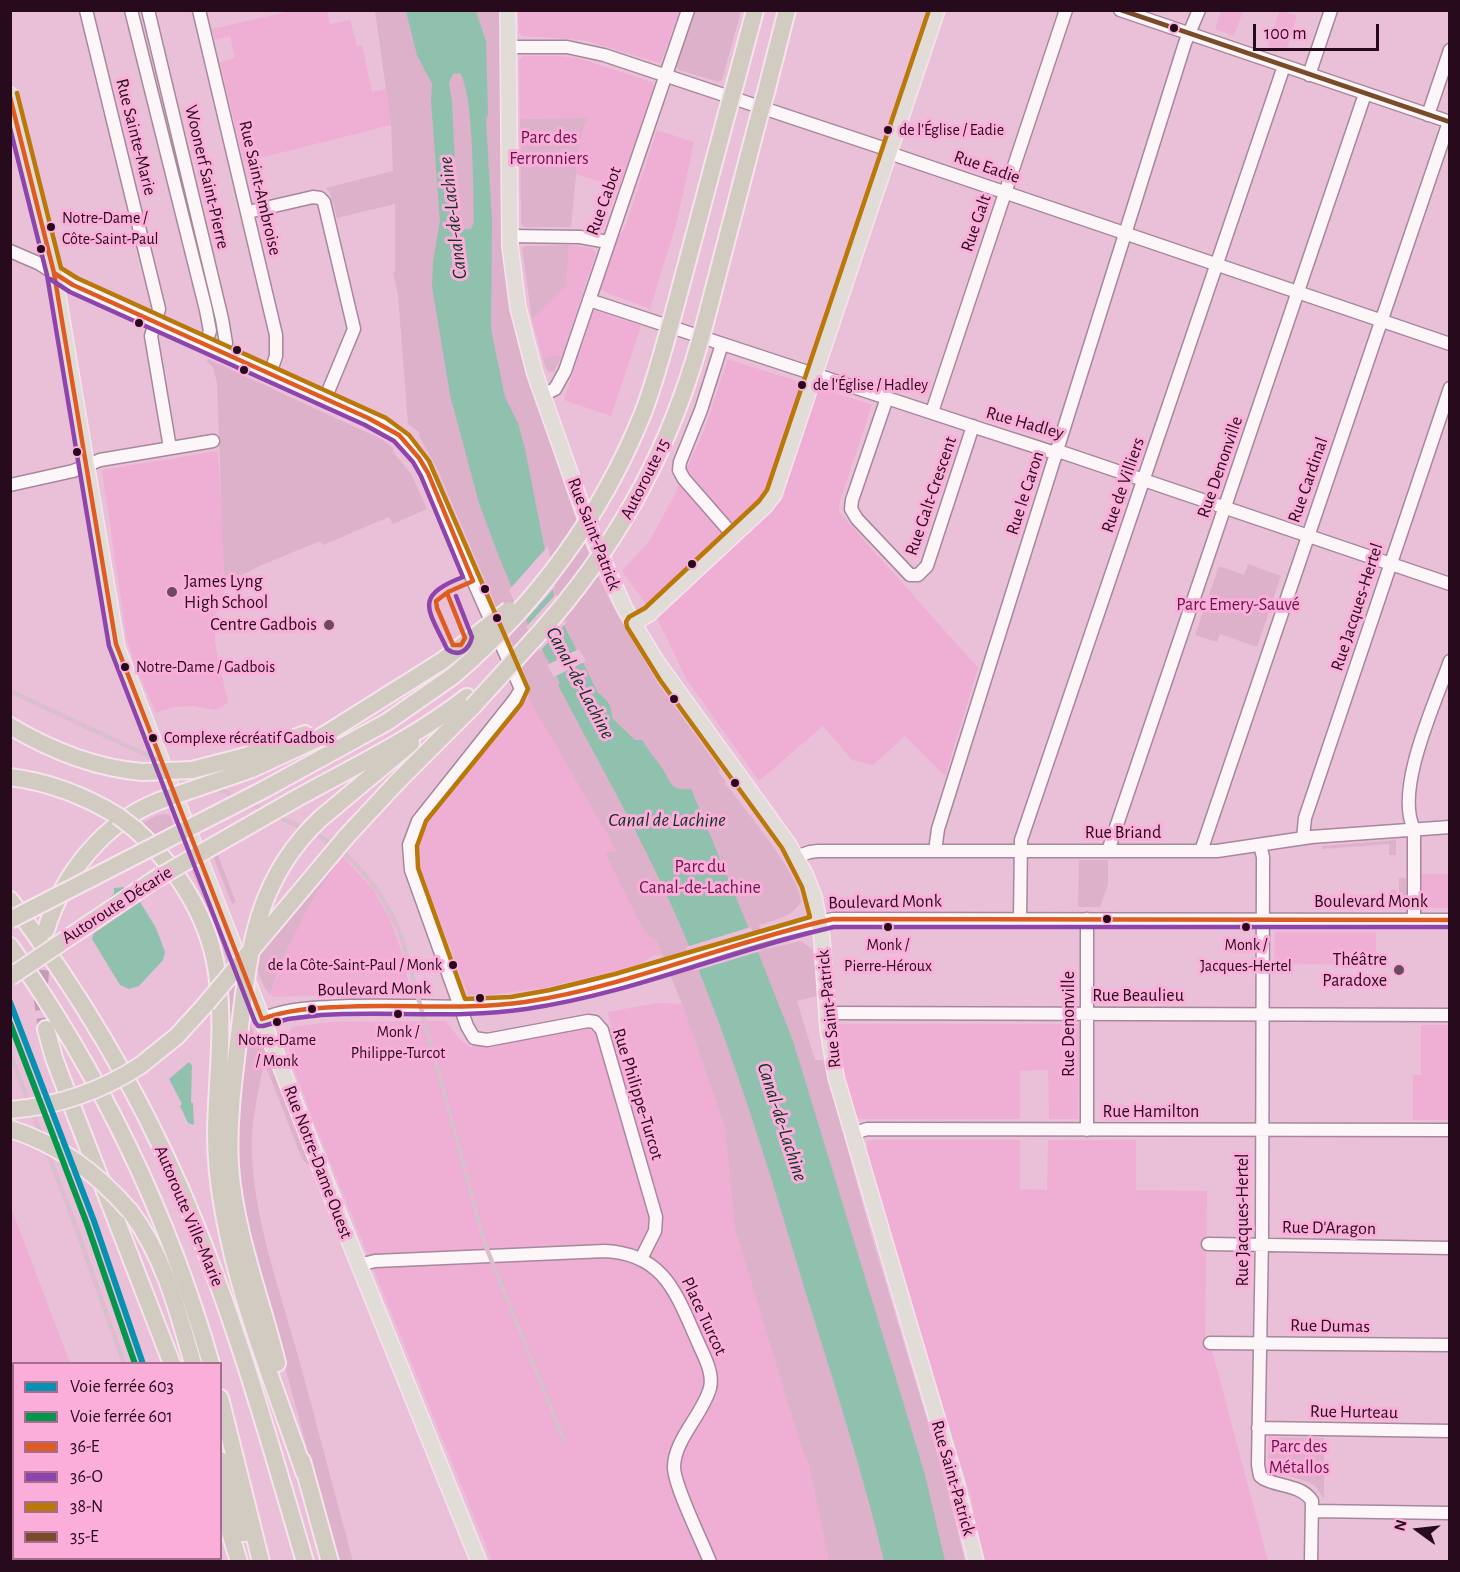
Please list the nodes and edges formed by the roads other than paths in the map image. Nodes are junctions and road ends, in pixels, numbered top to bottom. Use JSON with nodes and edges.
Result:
{"nodes":[{"id":1,"x":86,"y":10,"type":"edge"},
{"id":2,"x":131,"y":10,"type":"edge"},
{"id":3,"x":148,"y":10,"type":"edge"},
{"id":4,"x":199,"y":10,"type":"edge"},
{"id":5,"x":508,"y":10,"type":"edge"},
{"id":6,"x":688,"y":10,"type":"edge"},
{"id":7,"x":755,"y":10,"type":"edge"},
{"id":8,"x":787,"y":10,"type":"edge"},
{"id":9,"x":937,"y":10,"type":"edge"},
{"id":10,"x":1066,"y":10,"type":"edge"},
{"id":11,"x":1120,"y":10,"type":"edge"},
{"id":12,"x":1199,"y":10,"type":"edge"},
{"id":13,"x":1331,"y":10,"type":"edge"},
{"id":14,"x":1189,"y":34,"type":"junction"},
{"id":15,"x":508,"y":46,"type":"junction"},
{"id":16,"x":1449,"y":51,"type":"edge"},
{"id":17,"x":1284,"y":66,"type":"junction"},
{"id":18,"x":1309,"y":75,"type":"junction"},
{"id":19,"x":666,"y":76,"type":"junction"},
{"id":20,"x":1365,"y":94,"type":"junction"},
{"id":21,"x":10,"y":95,"type":"edge"},
{"id":22,"x":1428,"y":115,"type":"junction"},
{"id":23,"x":1449,"y":122,"type":"edge"},
{"id":24,"x":890,"y":152,"type":"junction"},
{"id":25,"x":1005,"y":193,"type":"junction"},
{"id":26,"x":248,"y":212,"type":"junction"},
{"id":27,"x":1126,"y":234,"type":"junction"},
{"id":28,"x":509,"y":236,"type":"junction"},
{"id":29,"x":608,"y":242,"type":"junction"},
{"id":30,"x":10,"y":251,"type":"edge"},
{"id":31,"x":1216,"y":265,"type":"junction"},
{"id":32,"x":54,"y":273,"type":"junction"},
{"id":33,"x":1298,"y":294,"type":"junction"},
{"id":34,"x":589,"y":300,"type":"junction"},
{"id":35,"x":1381,"y":321,"type":"junction"},
{"id":36,"x":155,"y":322,"type":"junction"},
{"id":37,"x":722,"y":344,"type":"junction"},
{"id":38,"x":1449,"y":344,"type":"edge"},
{"id":39,"x":205,"y":345,"type":"junction"},
{"id":40,"x":224,"y":353,"type":"junction"},
{"id":41,"x":270,"y":374,"type":"junction"},
{"id":42,"x":815,"y":374,"type":"junction"},
{"id":43,"x":1449,"y":388,"type":"edge"},
{"id":44,"x":543,"y":395,"type":"junction"},
{"id":45,"x":887,"y":398,"type":"junction"},
{"id":46,"x":326,"y":399,"type":"junction"},
{"id":47,"x":932,"y":412,"type":"junction"},
{"id":48,"x":973,"y":426,"type":"junction"},
{"id":49,"x":213,"y":441,"type":"dead end"},
{"id":50,"x":170,"y":448,"type":"junction"},
{"id":51,"x":1057,"y":452,"type":"junction"},
{"id":52,"x":86,"y":465,"type":"junction"},
{"id":53,"x":1144,"y":480,"type":"junction"},
{"id":54,"x":10,"y":485,"type":"edge"},
{"id":55,"x":1225,"y":508,"type":"junction"},
{"id":56,"x":733,"y":535,"type":"junction"},
{"id":57,"x":1308,"y":536,"type":"junction"},
{"id":58,"x":1390,"y":564,"type":"junction"},
{"id":59,"x":552,"y":572,"type":"junction"},
{"id":60,"x":1449,"y":584,"type":"edge"},
{"id":61,"x":633,"y":623,"type":"junction"},
{"id":62,"x":1449,"y":661,"type":"edge"},
{"id":63,"x":470,"y":701,"type":"junction"},
{"id":64,"x":444,"y":714,"type":"junction"},
{"id":65,"x":10,"y":726,"type":"edge"},
{"id":66,"x":249,"y":762,"type":"junction"},
{"id":67,"x":10,"y":777,"type":"edge"},
{"id":68,"x":1449,"y":827,"type":"edge"},
{"id":69,"x":1414,"y":829,"type":"junction"},
{"id":70,"x":1303,"y":838,"type":"junction"},
{"id":71,"x":1260,"y":845,"type":"junction"},
{"id":72,"x":936,"y":851,"type":"junction"},
{"id":73,"x":1021,"y":851,"type":"junction"},
{"id":74,"x":1108,"y":851,"type":"junction"},
{"id":75,"x":1201,"y":851,"type":"junction"},
{"id":76,"x":795,"y":857,"type":"junction"},
{"id":77,"x":10,"y":900,"type":"edge"},
{"id":78,"x":1020,"y":919,"type":"junction"},
{"id":79,"x":1087,"y":919,"type":"junction"},
{"id":80,"x":10,"y":920,"type":"edge"},
{"id":81,"x":1262,"y":920,"type":"junction"},
{"id":82,"x":1414,"y":920,"type":"junction"},
{"id":83,"x":1449,"y":920,"type":"edge"},
{"id":84,"x":819,"y":921,"type":"junction"},
{"id":85,"x":46,"y":930,"type":"tunnel mouth"},
{"id":86,"x":10,"y":946,"type":"edge"},
{"id":87,"x":10,"y":977,"type":"edge"},
{"id":88,"x":460,"y":1007,"type":"junction"},
{"id":89,"x":827,"y":1013,"type":"junction"},
{"id":90,"x":1087,"y":1014,"type":"junction"},
{"id":91,"x":1262,"y":1014,"type":"junction"},
{"id":92,"x":1449,"y":1015,"type":"edge"},
{"id":93,"x":262,"y":1018,"type":"junction"},
{"id":94,"x":46,"y":1029,"type":"tunnel mouth"},
{"id":95,"x":10,"y":1110,"type":"edge"},
{"id":96,"x":10,"y":1129,"type":"edge"},
{"id":97,"x":1087,"y":1130,"type":"junction"},
{"id":98,"x":1262,"y":1130,"type":"junction"},
{"id":99,"x":1449,"y":1130,"type":"edge"},
{"id":100,"x":852,"y":1134,"type":"junction"},
{"id":101,"x":1208,"y":1244,"type":"dead end"},
{"id":102,"x":1262,"y":1245,"type":"junction"},
{"id":103,"x":1449,"y":1248,"type":"edge"},
{"id":104,"x":641,"y":1259,"type":"junction"},
{"id":105,"x":359,"y":1265,"type":"junction"},
{"id":106,"x":1260,"y":1342,"type":"junction"},
{"id":107,"x":1210,"y":1343,"type":"dead end"},
{"id":108,"x":1449,"y":1345,"type":"edge"},
{"id":109,"x":171,"y":1362,"type":"edge"},
{"id":110,"x":192,"y":1362,"type":"edge"},
{"id":111,"x":210,"y":1362,"type":"edge"},
{"id":112,"x":222,"y":1406,"type":"edge"},
{"id":113,"x":1258,"y":1428,"type":"junction"},
{"id":114,"x":1449,"y":1431,"type":"edge"},
{"id":115,"x":222,"y":1466,"type":"edge"},
{"id":116,"x":304,"y":1472,"type":"junction"},
{"id":117,"x":222,"y":1507,"type":"edge"},
{"id":118,"x":1312,"y":1510,"type":"junction"},
{"id":119,"x":1449,"y":1513,"type":"edge"},
{"id":120,"x":239,"y":1562,"type":"edge"},
{"id":121,"x":254,"y":1562,"type":"edge"},
{"id":122,"x":261,"y":1562,"type":"edge"},
{"id":123,"x":304,"y":1562,"type":"edge"},
{"id":124,"x":330,"y":1562,"type":"edge"},
{"id":125,"x":479,"y":1562,"type":"edge"},
{"id":126,"x":710,"y":1562,"type":"edge"},
{"id":127,"x":975,"y":1562,"type":"edge"},
{"id":128,"x":1311,"y":1562,"type":"edge"}],
"edges":[{"from":1,"to":36,"type":"street","name":"Rue Sainte-Marie"},
{"from":2,"to":39,"type":"street","name":"Woonerf Saint-Pierre"},
{"from":3,"to":40,"type":"street","name":"Woonerf Saint-Pierre"},
{"from":4,"to":26,"type":"street","name":"Rue Saint-Ambroise"},
{"from":5,"to":15,"type":"main road","name":"Rue Saint-Patrick"},
{"from":6,"to":19,"type":"street","name":"Rue Cabot"},
{"from":7,"to":59,"type":"highway","name":"Autoroute 15","bridge":true},
{"from":8,"to":63,"type":"highway","name":"Autoroute 15","bridge":true},
{"from":9,"to":24,"type":"main road"},
{"from":10,"to":25,"type":"street","name":"Rue Galt"},
{"from":11,"to":14,"type":"street"},
{"from":12,"to":14,"type":"street","name":"Rue le Caron"},
{"from":13,"to":18,"type":"street"},
{"from":14,"to":17,"type":"street"},
{"from":14,"to":27,"type":"street","name":"Rue le Caron"},
{"from":15,"to":19,"type":"street","name":"Rue Eadie"},
{"from":15,"to":28,"type":"main road","name":"Rue Saint-Patrick"},
{"from":16,"to":22,"type":"street"},
{"from":17,"to":18,"type":"street"},
{"from":17,"to":31,"type":"street","name":"Rue de Villiers"},
{"from":18,"to":20,"type":"street"},
{"from":19,"to":24,"type":"street","name":"Rue Eadie"},
{"from":19,"to":29,"type":"street","name":"Rue Cabot"},
{"from":20,"to":22,"type":"street"},
{"from":20,"to":33,"type":"street","name":"Rue Denonville"},
{"from":21,"to":32,"type":"main road","name":"Rue Notre-Dame Ouest"},
{"from":22,"to":23,"type":"street"},
{"from":23,"to":35,"type":"street","name":"Rue Cardinal"},
{"from":24,"to":25,"type":"street","name":"Rue Eadie"},
{"from":24,"to":42,"type":"main road"},
{"from":25,"to":27,"type":"street","name":"Rue Eadie"},
{"from":25,"to":47,"type":"street","name":"Rue Galt"},
{"from":26,"to":41,"type":"street","name":"Rue Saint-Ambroise"},
{"from":26,"to":46,"type":"street"},
{"from":27,"to":31,"type":"street","name":"Rue Eadie"},
{"from":27,"to":51,"type":"street","name":"Rue le Caron"},
{"from":28,"to":29,"type":"street"},
{"from":28,"to":44,"type":"main road","name":"Rue Saint-Patrick"},
{"from":29,"to":34,"type":"street","name":"Rue Cabot"},
{"from":30,"to":32,"type":"street"},
{"from":31,"to":33,"type":"street","name":"Rue Eadie"},
{"from":31,"to":53,"type":"street","name":"Rue de Villiers"},
{"from":32,"to":36,"type":"street"},
{"from":32,"to":52,"type":"main road","name":"Rue Notre-Dame Ouest"},
{"from":33,"to":35,"type":"street","name":"Rue Eadie"},
{"from":33,"to":55,"type":"street","name":"Rue Denonville"},
{"from":34,"to":37,"type":"street","name":"Rue Hadley"},
{"from":34,"to":44,"type":"street","name":"Rue Cabot"},
{"from":35,"to":38,"type":"street","name":"Rue Eadie"},
{"from":35,"to":57,"type":"street","name":"Rue Cardinal"},
{"from":36,"to":39,"type":"street"},
{"from":36,"to":50,"type":"street","name":"Rue Sainte-Marie"},
{"from":37,"to":42,"type":"street","name":"Rue Hadley"},
{"from":37,"to":56,"type":"street"},
{"from":39,"to":40,"type":"street"},
{"from":40,"to":41,"type":"street"},
{"from":41,"to":46,"type":"street"},
{"from":42,"to":45,"type":"street","name":"Rue Hadley"},
{"from":42,"to":56,"type":"main road"},
{"from":43,"to":58,"type":"street","name":"Rue Jacques-Hertel"},
{"from":44,"to":61,"type":"main road","name":"Rue Saint-Patrick"},
{"from":45,"to":47,"type":"street","name":"Rue Hadley"},
{"from":45,"to":48,"type":"street","name":"Rue Galt-Crescent"},
{"from":46,"to":88,"type":"street","name":"Rue Philippe-Turcot"},
{"from":47,"to":48,"type":"street","name":"Rue Hadley"},
{"from":48,"to":51,"type":"street","name":"Rue Hadley"},
{"from":49,"to":50,"type":"street"},
{"from":50,"to":52,"type":"street"},
{"from":51,"to":53,"type":"street","name":"Rue Hadley"},
{"from":51,"to":72,"type":"street","name":"Rue le Caron"},
{"from":52,"to":54,"type":"street"},
{"from":52,"to":93,"type":"main road","name":"Rue Notre-Dame Ouest"},
{"from":53,"to":55,"type":"street","name":"Rue Hadley"},
{"from":53,"to":73,"type":"street","name":"Rue de Villiers"},
{"from":55,"to":57,"type":"street","name":"Rue Hadley"},
{"from":55,"to":74,"type":"street","name":"Rue Denonville"},
{"from":56,"to":61,"type":"main road"},
{"from":57,"to":58,"type":"street","name":"Rue Hadley"},
{"from":57,"to":75,"type":"street","name":"Rue Cardinal"},
{"from":58,"to":60,"type":"street","name":"Rue Hadley"},
{"from":58,"to":70,"type":"street","name":"Rue Jacques-Hertel"},
{"from":59,"to":66,"type":"highway","bridge":true},
{"from":59,"to":80,"type":"highway","name":"Autoroute Décarie","bridge":true},
{"from":61,"to":76,"type":"main road","name":"Rue Saint-Patrick"},
{"from":62,"to":69,"type":"street"},
{"from":63,"to":64,"type":"highway"},
{"from":63,"to":95,"type":"highway","bridge":true},
{"from":64,"to":87,"type":"highway","name":"Autoroute Décarie","bridge":true},
{"from":64,"to":116,"type":"highway","bridge":true},
{"from":65,"to":66,"type":"highway","bridge":true},
{"from":66,"to":85,"type":"highway","bridge":true},
{"from":67,"to":116,"type":"highway","bridge":true},
{"from":68,"to":69,"type":"street","name":"Rue Briand"},
{"from":69,"to":70,"type":"street","name":"Rue Briand"},
{"from":69,"to":82,"type":"street"},
{"from":70,"to":71,"type":"street","name":"Rue Briand"},
{"from":71,"to":75,"type":"street","name":"Rue Briand"},
{"from":71,"to":81,"type":"street","name":"Rue Jacques-Hertel"},
{"from":72,"to":73,"type":"street","name":"Rue Briand"},
{"from":72,"to":76,"type":"street","name":"Rue Briand"},
{"from":73,"to":74,"type":"street","name":"Rue Briand"},
{"from":73,"to":78,"type":"street","name":"Rue de Villiers"},
{"from":74,"to":75,"type":"street","name":"Rue Briand"},
{"from":76,"to":84,"type":"main road","name":"Rue Saint-Patrick"},
{"from":77,"to":123,"type":"highway","name":"Autoroute Ville-Marie"},
{"from":78,"to":79,"type":"street","name":"Boulevard Monk"},
{"from":78,"to":84,"type":"street","name":"Boulevard Monk"},
{"from":79,"to":81,"type":"street","name":"Boulevard Monk"},
{"from":79,"to":90,"type":"street","name":"Rue Denonville"},
{"from":81,"to":82,"type":"street","name":"Boulevard Monk"},
{"from":81,"to":91,"type":"street","name":"Rue Jacques-Hertel"},
{"from":82,"to":83,"type":"street","name":"Boulevard Monk"},
{"from":84,"to":88,"type":"street","name":"Boulevard Monk"},
{"from":84,"to":89,"type":"main road","name":"Rue Saint-Patrick"},
{"from":86,"to":111,"type":"highway","name":"Autoroute Ville-Marie"},
{"from":88,"to":93,"type":"street","name":"Boulevard Monk"},
{"from":88,"to":104,"type":"street","name":"Rue Philippe-Turcot"},
{"from":89,"to":90,"type":"street","name":"Rue Beaulieu"},
{"from":89,"to":100,"type":"main road","name":"Rue Saint-Patrick"},
{"from":90,"to":91,"type":"street","name":"Rue Beaulieu"},
{"from":90,"to":97,"type":"street","name":"Rue Denonville"},
{"from":91,"to":92,"type":"street","name":"Rue Beaulieu"},
{"from":91,"to":98,"type":"street","name":"Rue Jacques-Hertel"},
{"from":93,"to":105,"type":"main road","name":"Rue Notre-Dame Ouest"},
{"from":94,"to":109,"type":"highway"},
{"from":96,"to":110,"type":"highway","bridge":true},
{"from":97,"to":98,"type":"street","name":"Rue Hamilton"},
{"from":97,"to":100,"type":"street","name":"Rue Hamilton"},
{"from":98,"to":99,"type":"street","name":"Rue Hamilton"},
{"from":98,"to":102,"type":"street","name":"Rue Jacques-Hertel"},
{"from":100,"to":127,"type":"main road","name":"Rue Saint-Patrick"},
{"from":101,"to":102,"type":"street","name":"Rue D'Aragon"},
{"from":102,"to":103,"type":"street","name":"Rue D'Aragon"},
{"from":102,"to":106,"type":"street","name":"Rue Jacques-Hertel"},
{"from":104,"to":105,"type":"street","name":"Place Turcot"},
{"from":104,"to":126,"type":"street","name":"Place Turcot"},
{"from":105,"to":125,"type":"main road","name":"Rue Notre-Dame Ouest"},
{"from":106,"to":107,"type":"street","name":"Rue Dumas"},
{"from":106,"to":108,"type":"street","name":"Rue Dumas"},
{"from":106,"to":113,"type":"street","name":"Rue Jacques-Hertel"},
{"from":112,"to":122,"type":"highway"},
{"from":113,"to":114,"type":"street","name":"Rue Hurteau"},
{"from":113,"to":118,"type":"street","name":"Rue Jacques-Hertel"},
{"from":115,"to":121,"type":"highway"},
{"from":116,"to":124,"type":"highway"},
{"from":117,"to":120,"type":"highway"},
{"from":118,"to":119,"type":"street"},
{"from":118,"to":128,"type":"street"}]}
